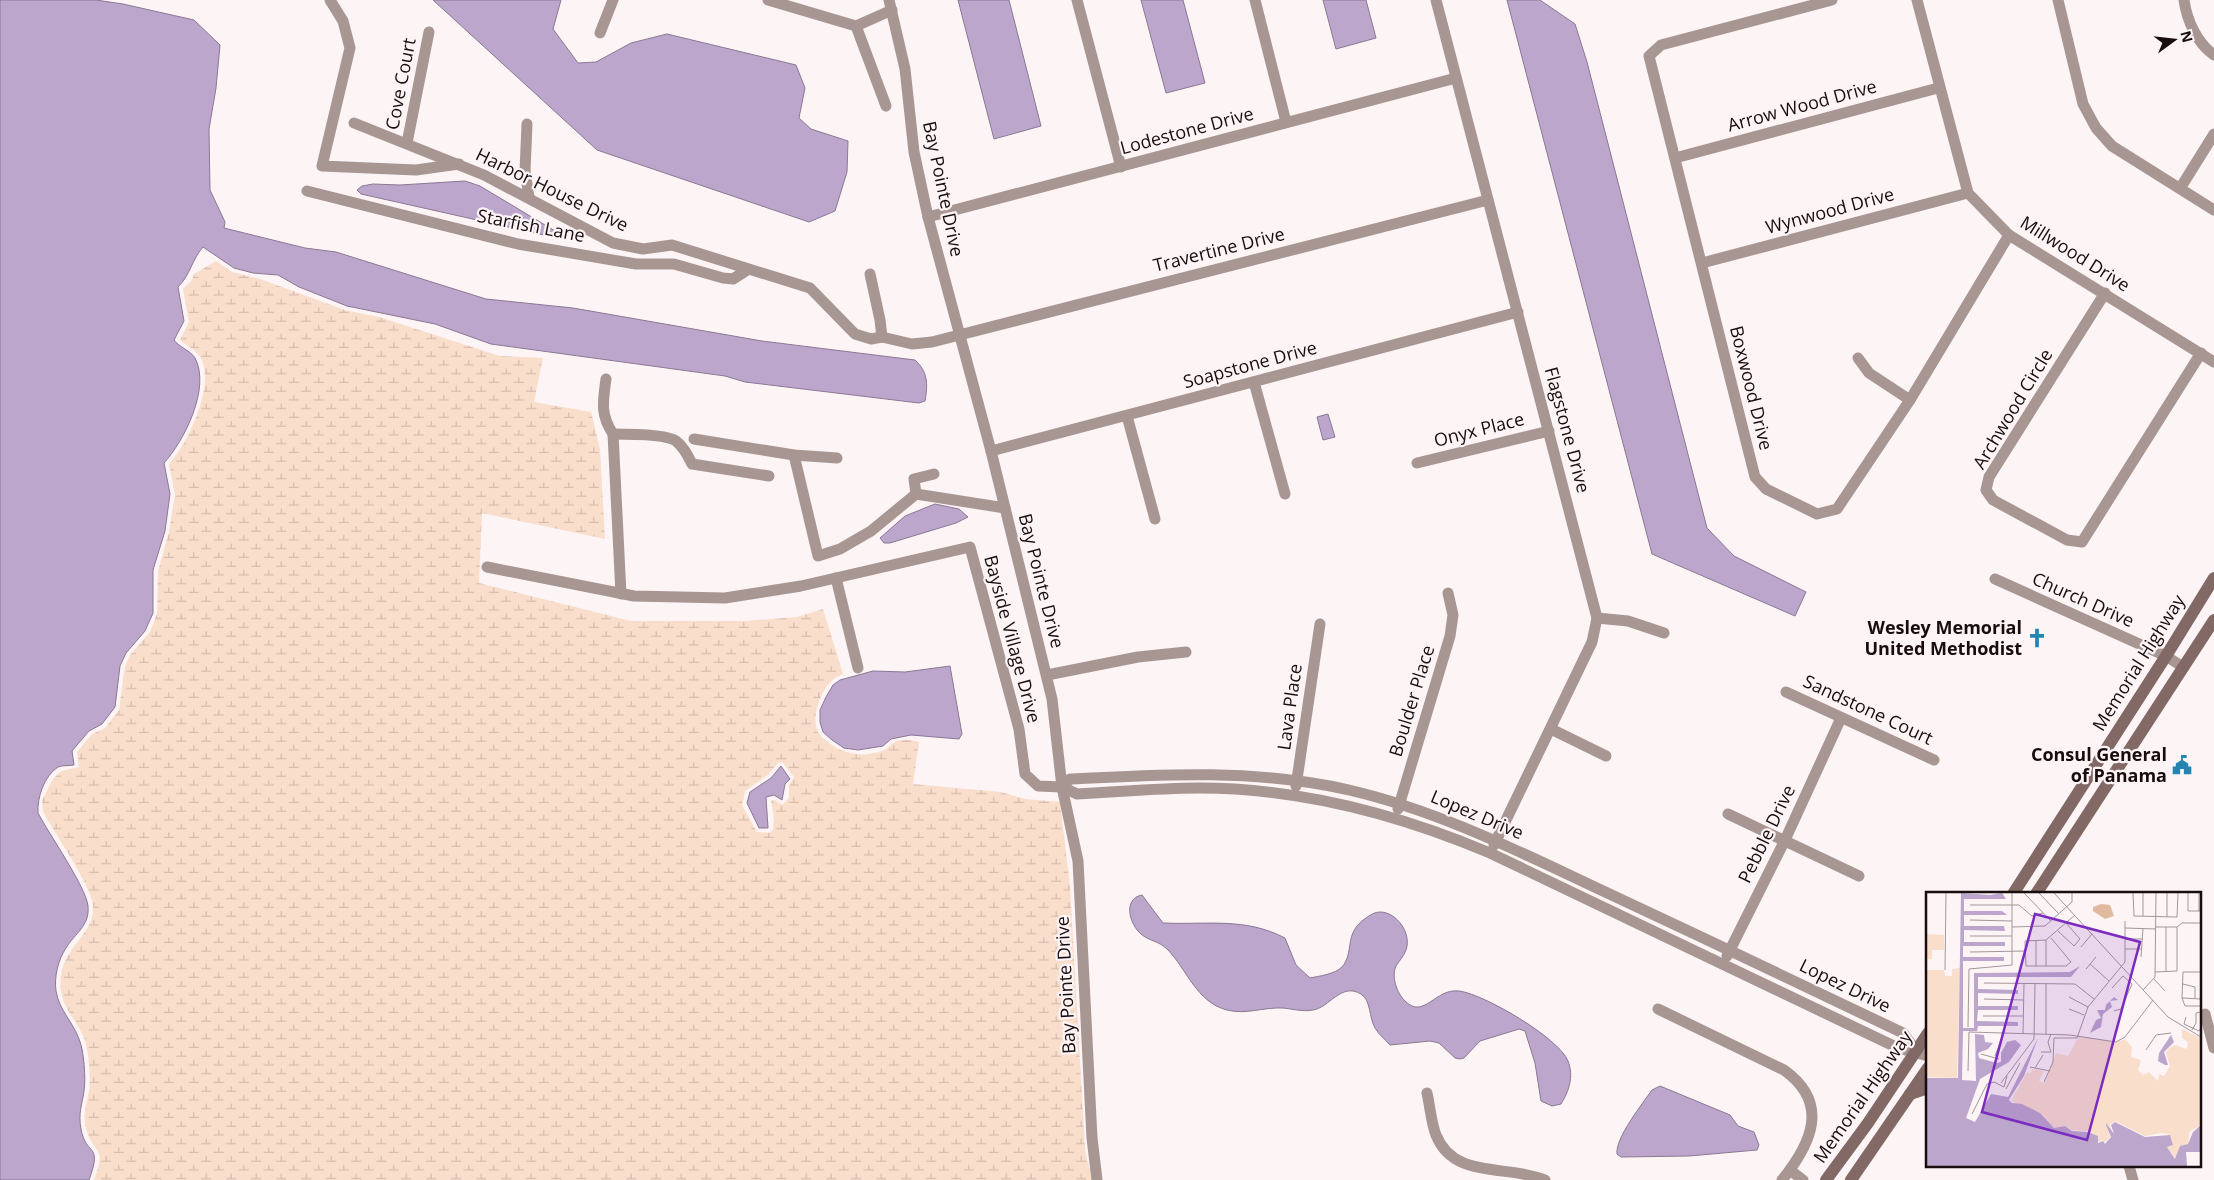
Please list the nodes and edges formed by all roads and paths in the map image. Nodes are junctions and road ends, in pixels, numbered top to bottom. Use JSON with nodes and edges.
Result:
{"nodes":[{"id":1,"x":330,"y":0,"type":"edge"},
{"id":2,"x":613,"y":0,"type":"edge"},
{"id":3,"x":768,"y":0,"type":"edge"},
{"id":4,"x":1077,"y":0,"type":"edge"},
{"id":5,"x":1255,"y":0,"type":"edge"},
{"id":6,"x":1436,"y":0,"type":"edge"},
{"id":7,"x":1832,"y":0,"type":"edge"},
{"id":8,"x":1916,"y":0,"type":"edge"},
{"id":9,"x":2058,"y":0,"type":"edge"},
{"id":10,"x":2184,"y":0,"type":"edge"},
{"id":11,"x":890,"y":5,"type":"edge"},
{"id":12,"x":1796,"y":5,"type":"edge"},
{"id":13,"x":856,"y":26,"type":"junction"},
{"id":14,"x":429,"y":32,"type":"dead end"},
{"id":15,"x":600,"y":33,"type":"dead end"},
{"id":16,"x":2214,"y":55,"type":"edge"},
{"id":17,"x":1456,"y":78,"type":"junction"},
{"id":18,"x":1938,"y":88,"type":"junction"},
{"id":19,"x":886,"y":106,"type":"dead end"},
{"id":20,"x":1286,"y":122,"type":"junction"},
{"id":21,"x":354,"y":123,"type":"dead end"},
{"id":22,"x":527,"y":124,"type":"dead end"},
{"id":23,"x":2214,"y":134,"type":"edge"},
{"id":24,"x":407,"y":143,"type":"junction"},
{"id":25,"x":1675,"y":158,"type":"junction"},
{"id":26,"x":460,"y":164,"type":"junction"},
{"id":27,"x":1120,"y":167,"type":"junction"},
{"id":28,"x":2181,"y":187,"type":"junction"},
{"id":29,"x":307,"y":191,"type":"dead end"},
{"id":30,"x":1968,"y":193,"type":"junction"},
{"id":31,"x":529,"y":197,"type":"junction"},
{"id":32,"x":1488,"y":200,"type":"junction"},
{"id":33,"x":2214,"y":210,"type":"edge"},
{"id":34,"x":928,"y":217,"type":"junction"},
{"id":35,"x":2009,"y":235,"type":"junction"},
{"id":36,"x":1702,"y":263,"type":"junction"},
{"id":37,"x":747,"y":270,"type":"junction"},
{"id":38,"x":870,"y":274,"type":"dead end"},
{"id":39,"x":2105,"y":292,"type":"junction"},
{"id":40,"x":1518,"y":312,"type":"junction"},
{"id":41,"x":959,"y":335,"type":"junction"},
{"id":42,"x":882,"y":336,"type":"junction"},
{"id":43,"x":2201,"y":354,"type":"junction"},
{"id":44,"x":1858,"y":358,"type":"dead end"},
{"id":45,"x":2214,"y":362,"type":"edge"},
{"id":46,"x":606,"y":379,"type":"dead end"},
{"id":47,"x":1254,"y":382,"type":"junction"},
{"id":48,"x":1910,"y":400,"type":"junction"},
{"id":49,"x":1127,"y":416,"type":"junction"},
{"id":50,"x":1549,"y":431,"type":"junction"},
{"id":51,"x":613,"y":434,"type":"junction"},
{"id":52,"x":694,"y":439,"type":"dead end"},
{"id":53,"x":991,"y":451,"type":"junction"},
{"id":54,"x":794,"y":455,"type":"junction"},
{"id":55,"x":838,"y":458,"type":"dead end"},
{"id":56,"x":1417,"y":463,"type":"dead end"},
{"id":57,"x":934,"y":474,"type":"dead end"},
{"id":58,"x":770,"y":476,"type":"dead end"},
{"id":59,"x":916,"y":494,"type":"junction"},
{"id":60,"x":1285,"y":494,"type":"dead end"},
{"id":61,"x":1005,"y":508,"type":"junction"},
{"id":62,"x":1155,"y":519,"type":"dead end"},
{"id":63,"x":487,"y":567,"type":"dead end"},
{"id":64,"x":836,"y":578,"type":"junction"},
{"id":65,"x":2214,"y":578,"type":"edge"},
{"id":66,"x":1995,"y":579,"type":"dead end"},
{"id":67,"x":1448,"y":593,"type":"dead end"},
{"id":68,"x":621,"y":594,"type":"junction"},
{"id":69,"x":1598,"y":618,"type":"junction"},
{"id":70,"x":2214,"y":620,"type":"edge"},
{"id":71,"x":1320,"y":624,"type":"dead end"},
{"id":72,"x":1664,"y":633,"type":"dead end"},
{"id":73,"x":1186,"y":652,"type":"dead end"},
{"id":74,"x":2166,"y":656,"type":"junction"},
{"id":75,"x":2183,"y":667,"type":"junction"},
{"id":76,"x":858,"y":668,"type":"dead end"},
{"id":77,"x":1047,"y":675,"type":"junction"},
{"id":78,"x":1786,"y":692,"type":"dead end"},
{"id":79,"x":1841,"y":718,"type":"junction"},
{"id":80,"x":1550,"y":729,"type":"junction"},
{"id":81,"x":1606,"y":756,"type":"dead end"},
{"id":82,"x":1934,"y":760,"type":"dead end"},
{"id":83,"x":1297,"y":781,"type":"junction"},
{"id":84,"x":1062,"y":787,"type":"junction"},
{"id":85,"x":1295,"y":796,"type":"junction"},
{"id":86,"x":1400,"y":803,"type":"junction"},
{"id":87,"x":1728,"y":814,"type":"dead end"},
{"id":88,"x":1395,"y":818,"type":"junction"},
{"id":89,"x":1497,"y":840,"type":"junction"},
{"id":90,"x":1784,"y":840,"type":"junction"},
{"id":91,"x":1490,"y":853,"type":"junction"},
{"id":92,"x":1859,"y":876,"type":"dead end"},
{"id":93,"x":2014,"y":892,"type":"edge"},
{"id":94,"x":2037,"y":892,"type":"edge"},
{"id":95,"x":1729,"y":951,"type":"junction"},
{"id":96,"x":1723,"y":965,"type":"junction"},
{"id":97,"x":1658,"y":1009,"type":"dead end"},
{"id":98,"x":2206,"y":1013,"type":"edge"},
{"id":99,"x":1926,"y":1040,"type":"edge"},
{"id":100,"x":2214,"y":1048,"type":"edge"},
{"id":101,"x":1922,"y":1054,"type":"edge"},
{"id":102,"x":1926,"y":1071,"type":"edge"},
{"id":103,"x":1926,"y":1089,"type":"edge"},
{"id":104,"x":1427,"y":1093,"type":"dead end"},
{"id":105,"x":1910,"y":1094,"type":"junction"},
{"id":106,"x":1790,"y":1170,"type":"junction"},
{"id":107,"x":1098,"y":1180,"type":"edge"},
{"id":108,"x":1545,"y":1180,"type":"edge"},
{"id":109,"x":1782,"y":1180,"type":"edge"},
{"id":110,"x":1803,"y":1180,"type":"edge"},
{"id":111,"x":1826,"y":1180,"type":"edge"},
{"id":112,"x":1851,"y":1180,"type":"edge"}],
"edges":[{"from":1,"to":26,"type":"street","name":"Harbor House Drive"},
{"from":2,"to":15,"type":"street"},
{"from":3,"to":13,"type":"street"},
{"from":4,"to":27,"type":"street"},
{"from":5,"to":20,"type":"street"},
{"from":6,"to":17,"type":"street","name":"Flagstone Drive"},
{"from":7,"to":12,"type":"street"},
{"from":8,"to":18,"type":"street","name":"Millwood Drive"},
{"from":9,"to":28,"type":"street"},
{"from":10,"to":16,"type":"street"},
{"from":11,"to":13,"type":"street"},
{"from":11,"to":34,"type":"street","name":"Bay Pointe Drive"},
{"from":12,"to":25,"type":"street","name":"Boxwood Drive"},
{"from":13,"to":19,"type":"street"},
{"from":14,"to":24,"type":"street","name":"Cove Court"},
{"from":17,"to":20,"type":"street","name":"Lodestone Drive"},
{"from":17,"to":32,"type":"street","name":"Flagstone Drive"},
{"from":18,"to":25,"type":"street","name":"Arrow Wood Drive"},
{"from":18,"to":30,"type":"street","name":"Millwood Drive"},
{"from":20,"to":27,"type":"street","name":"Lodestone Drive"},
{"from":21,"to":24,"type":"street","name":"Harbor House Drive"},
{"from":22,"to":31,"type":"street"},
{"from":23,"to":28,"type":"street"},
{"from":24,"to":26,"type":"street","name":"Harbor House Drive"},
{"from":25,"to":36,"type":"street","name":"Boxwood Drive"},
{"from":26,"to":31,"type":"street","name":"Harbor House Drive"},
{"from":27,"to":34,"type":"street","name":"Lodestone Drive"},
{"from":28,"to":33,"type":"street"},
{"from":29,"to":37,"type":"street","name":"Starfish Lane"},
{"from":30,"to":35,"type":"street","name":"Millwood Drive"},
{"from":30,"to":36,"type":"street","name":"Wynwood Drive"},
{"from":31,"to":37,"type":"street","name":"Harbor House Drive"},
{"from":32,"to":40,"type":"street","name":"Flagstone Drive"},
{"from":32,"to":41,"type":"street","name":"Travertine Drive"},
{"from":34,"to":41,"type":"street","name":"Bay Pointe Drive"},
{"from":35,"to":39,"type":"street","name":"Millwood Drive"},
{"from":35,"to":48,"type":"street","name":"Boxwood Drive"},
{"from":36,"to":48,"type":"street","name":"Boxwood Drive"},
{"from":37,"to":42,"type":"street","name":"Harbor House Drive"},
{"from":38,"to":42,"type":"street"},
{"from":39,"to":43,"type":"street","name":"Millwood Drive"},
{"from":39,"to":43,"type":"street","name":"Archwood Circle"},
{"from":40,"to":47,"type":"street","name":"Soapstone Drive"},
{"from":40,"to":50,"type":"street","name":"Flagstone Drive"},
{"from":41,"to":42,"type":"street","name":"Harbor House Drive"},
{"from":41,"to":53,"type":"street","name":"Bay Pointe Drive"},
{"from":43,"to":45,"type":"street","name":"Millwood Drive"},
{"from":44,"to":48,"type":"street"},
{"from":46,"to":51,"type":"street"},
{"from":47,"to":49,"type":"street","name":"Soapstone Drive"},
{"from":47,"to":60,"type":"street"},
{"from":49,"to":53,"type":"street","name":"Soapstone Drive"},
{"from":49,"to":62,"type":"street"},
{"from":50,"to":56,"type":"street","name":"Onyx Place"},
{"from":50,"to":69,"type":"street","name":"Flagstone Drive"},
{"from":51,"to":58,"type":"street"},
{"from":51,"to":68,"type":"street"},
{"from":52,"to":54,"type":"street"},
{"from":53,"to":61,"type":"street","name":"Bay Pointe Drive"},
{"from":54,"to":55,"type":"street"},
{"from":54,"to":59,"type":"street"},
{"from":57,"to":59,"type":"street"},
{"from":59,"to":61,"type":"street"},
{"from":61,"to":77,"type":"street","name":"Bay Pointe Drive"},
{"from":63,"to":68,"type":"street","name":"Bayside Village Drive"},
{"from":64,"to":68,"type":"street","name":"Bayside Village Drive"},
{"from":64,"to":76,"type":"street"},
{"from":64,"to":84,"type":"street","name":"Bayside Village Drive"},
{"from":65,"to":74,"type":"main road","name":"Memorial Highway"},
{"from":66,"to":74,"type":"street","name":"Church Drive"},
{"from":67,"to":86,"type":"street","name":"Boulder Place"},
{"from":69,"to":72,"type":"street"},
{"from":69,"to":80,"type":"street"},
{"from":70,"to":75,"type":"main road"},
{"from":71,"to":83,"type":"street","name":"Lava Place"},
{"from":73,"to":77,"type":"street"},
{"from":74,"to":75,"type":"street","name":"Church Drive"},
{"from":74,"to":93,"type":"main road","name":"Memorial Highway"},
{"from":75,"to":94,"type":"main road"},
{"from":77,"to":84,"type":"street","name":"Bay Pointe Drive"},
{"from":78,"to":79,"type":"street","name":"Sandstone Court"},
{"from":79,"to":82,"type":"street","name":"Sandstone Court"},
{"from":79,"to":90,"type":"street","name":"Pebble Drive"},
{"from":80,"to":81,"type":"street"},
{"from":80,"to":89,"type":"street"},
{"from":83,"to":84,"type":"street","name":"Lopez Drive"},
{"from":83,"to":85,"type":"street","name":"Lava Place"},
{"from":83,"to":86,"type":"street","name":"Lopez Drive"},
{"from":84,"to":85,"type":"street","name":"Lopez Drive"},
{"from":84,"to":107,"type":"street","name":"Bay Pointe Drive"},
{"from":85,"to":88,"type":"street","name":"Lopez Drive"},
{"from":86,"to":88,"type":"street","name":"Boulder Place"},
{"from":86,"to":89,"type":"street","name":"Lopez Drive"},
{"from":87,"to":90,"type":"street"},
{"from":88,"to":91,"type":"street","name":"Lopez Drive"},
{"from":89,"to":91,"type":"street"},
{"from":89,"to":95,"type":"street","name":"Lopez Drive"},
{"from":90,"to":92,"type":"street"},
{"from":90,"to":95,"type":"street","name":"Pebble Drive"},
{"from":91,"to":96,"type":"street","name":"Lopez Drive"},
{"from":95,"to":96,"type":"street","name":"Pebble Drive"},
{"from":95,"to":101,"type":"street","name":"Lopez Drive"},
{"from":96,"to":101,"type":"street","name":"Lopez Drive"},
{"from":97,"to":106,"type":"street"},
{"from":98,"to":100,"type":"street"},
{"from":99,"to":101,"type":"main road","name":"Memorial Highway"},
{"from":101,"to":111,"type":"main road","name":"Memorial Highway"},
{"from":102,"to":105,"type":"main road","name":"Memorial Highway"},
{"from":103,"to":105,"type":"main road"},
{"from":104,"to":108,"type":"street"},
{"from":105,"to":112,"type":"main road","name":"Memorial Highway"},
{"from":106,"to":109,"type":"street"},
{"from":106,"to":110,"type":"street"}]}
